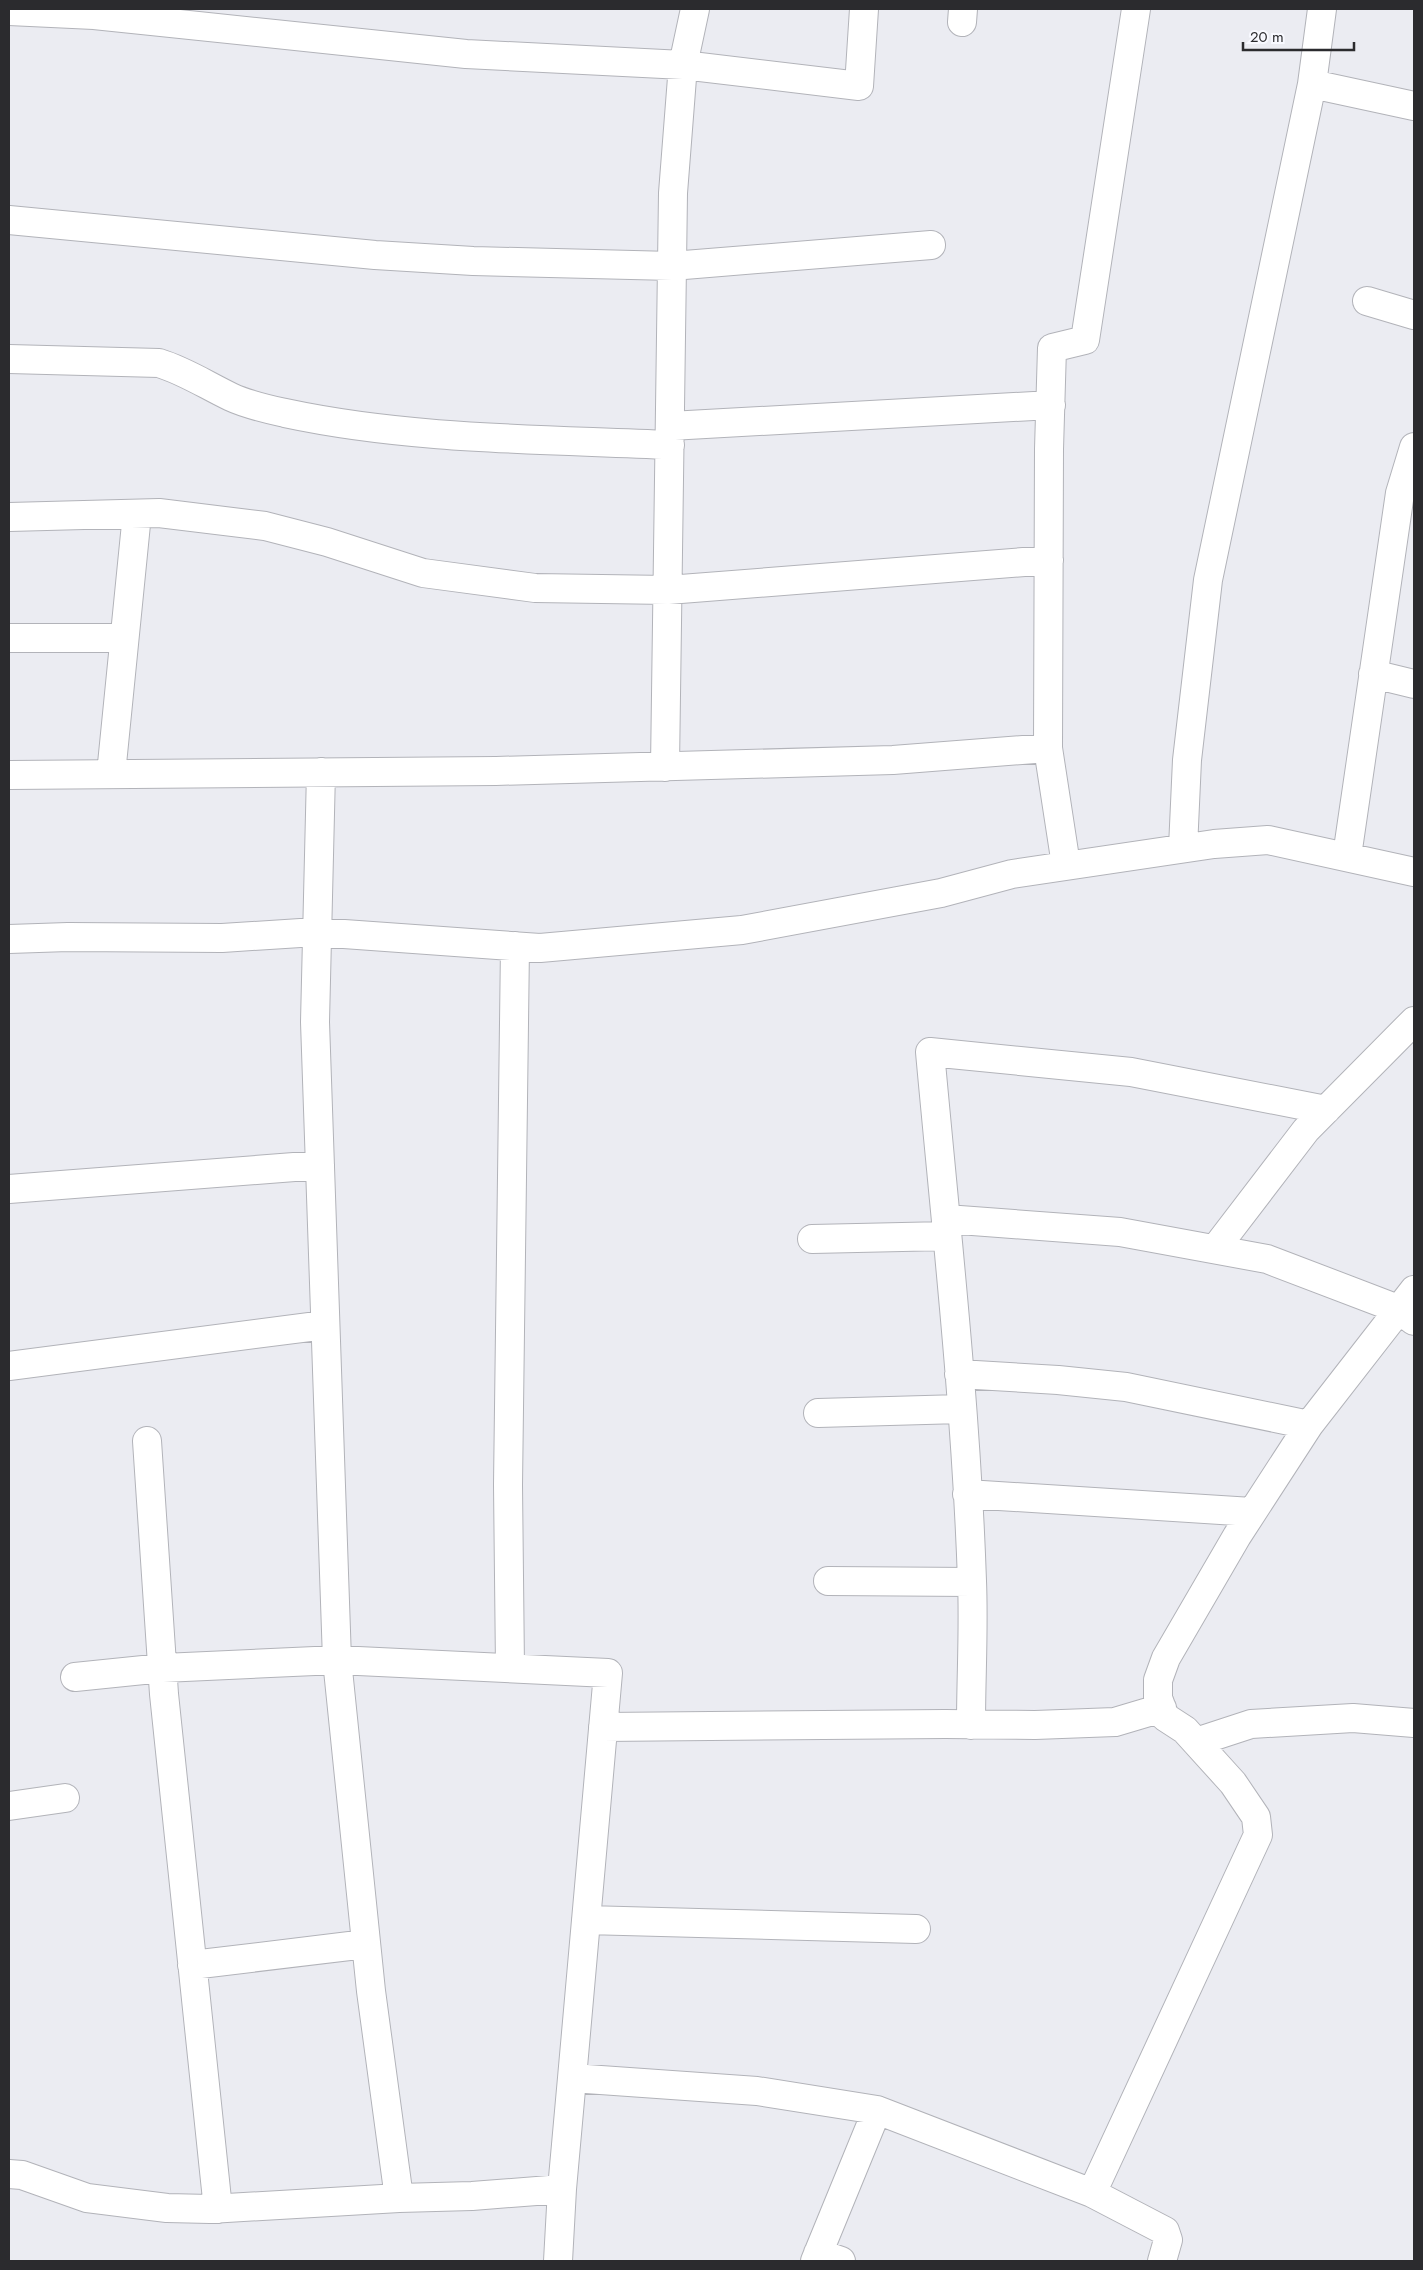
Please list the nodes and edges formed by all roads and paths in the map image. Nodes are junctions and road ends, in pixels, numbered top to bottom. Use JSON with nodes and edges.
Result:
{"nodes":[{"id":1,"x":695,"y":9,"type":"edge"},
{"id":2,"x":864,"y":9,"type":"edge"},
{"id":3,"x":1136,"y":9,"type":"edge"},
{"id":4,"x":1322,"y":9,"type":"edge"},
{"id":5,"x":9,"y":11,"type":"edge"},
{"id":6,"x":103,"y":12,"type":"edge"},
{"id":7,"x":682,"y":65,"type":"junction"},
{"id":8,"x":1312,"y":84,"type":"junction"},
{"id":9,"x":1414,"y":106,"type":"edge"},
{"id":10,"x":9,"y":220,"type":"edge"},
{"id":11,"x":931,"y":245,"type":"dead end"},
{"id":12,"x":672,"y":266,"type":"junction"},
{"id":13,"x":1367,"y":301,"type":"dead end"},
{"id":14,"x":1414,"y":314,"type":"edge"},
{"id":15,"x":9,"y":359,"type":"edge"},
{"id":16,"x":1050,"y":405,"type":"junction"},
{"id":17,"x":670,"y":435,"type":"junction"},
{"id":18,"x":1414,"y":448,"type":"edge"},
{"id":19,"x":1407,"y":495,"type":"edge"},
{"id":20,"x":137,"y":514,"type":"junction"},
{"id":21,"x":9,"y":517,"type":"edge"},
{"id":22,"x":1049,"y":560,"type":"junction"},
{"id":23,"x":668,"y":590,"type":"junction"},
{"id":24,"x":9,"y":638,"type":"edge"},
{"id":25,"x":124,"y":638,"type":"junction"},
{"id":26,"x":1373,"y":674,"type":"junction"},
{"id":27,"x":1414,"y":684,"type":"edge"},
{"id":28,"x":1048,"y":748,"type":"junction"},
{"id":29,"x":664,"y":767,"type":"junction"},
{"id":30,"x":320,"y":772,"type":"junction"},
{"id":31,"x":111,"y":774,"type":"junction"},
{"id":32,"x":9,"y":776,"type":"edge"},
{"id":33,"x":1183,"y":848,"type":"junction"},
{"id":34,"x":1347,"y":856,"type":"junction"},
{"id":35,"x":1066,"y":866,"type":"junction"},
{"id":36,"x":1414,"y":872,"type":"edge"},
{"id":37,"x":316,"y":932,"type":"junction"},
{"id":38,"x":9,"y":939,"type":"edge"},
{"id":39,"x":514,"y":946,"type":"junction"},
{"id":40,"x":1414,"y":1021,"type":"edge"},
{"id":41,"x":1326,"y":1110,"type":"junction"},
{"id":42,"x":320,"y":1165,"type":"junction"},
{"id":43,"x":9,"y":1190,"type":"edge"},
{"id":44,"x":946,"y":1227,"type":"junction"},
{"id":45,"x":812,"y":1239,"type":"dead end"},
{"id":46,"x":1216,"y":1249,"type":"junction"},
{"id":47,"x":1409,"y":1307,"type":"edge"},
{"id":48,"x":325,"y":1325,"type":"junction"},
{"id":49,"x":9,"y":1366,"type":"edge"},
{"id":50,"x":959,"y":1374,"type":"junction"},
{"id":51,"x":961,"y":1409,"type":"junction"},
{"id":52,"x":818,"y":1413,"type":"dead end"},
{"id":53,"x":1308,"y":1425,"type":"junction"},
{"id":54,"x":147,"y":1441,"type":"dead end"},
{"id":55,"x":968,"y":1494,"type":"junction"},
{"id":56,"x":1252,"y":1512,"type":"junction"},
{"id":57,"x":828,"y":1581,"type":"dead end"},
{"id":58,"x":972,"y":1582,"type":"junction"},
{"id":59,"x":337,"y":1660,"type":"junction"},
{"id":60,"x":163,"y":1668,"type":"junction"},
{"id":61,"x":510,"y":1668,"type":"junction"},
{"id":62,"x":75,"y":1677,"type":"dead end"},
{"id":63,"x":1162,"y":1708,"type":"junction"},
{"id":64,"x":1414,"y":1723,"type":"edge"},
{"id":65,"x":971,"y":1724,"type":"junction"},
{"id":66,"x":604,"y":1727,"type":"junction"},
{"id":67,"x":1196,"y":1742,"type":"junction"},
{"id":68,"x":65,"y":1798,"type":"dead end"},
{"id":69,"x":9,"y":1806,"type":"edge"},
{"id":70,"x":586,"y":1920,"type":"junction"},
{"id":71,"x":916,"y":1929,"type":"dead end"},
{"id":72,"x":366,"y":1944,"type":"junction"},
{"id":73,"x":192,"y":1965,"type":"junction"},
{"id":74,"x":572,"y":2078,"type":"junction"},
{"id":75,"x":877,"y":2110,"type":"junction"},
{"id":76,"x":9,"y":2174,"type":"edge"},
{"id":77,"x":562,"y":2189,"type":"junction"},
{"id":78,"x":1092,"y":2194,"type":"junction"},
{"id":79,"x":399,"y":2198,"type":"junction"},
{"id":80,"x":218,"y":2209,"type":"junction"},
{"id":81,"x":825,"y":2258,"type":"edge"},
{"id":82,"x":558,"y":2261,"type":"edge"},
{"id":83,"x":1162,"y":2261,"type":"edge"}],
"edges":[{"from":1,"to":7,"type":"street"},
{"from":2,"to":7,"type":"street"},
{"from":3,"to":16,"type":"street"},
{"from":4,"to":8,"type":"street"},
{"from":5,"to":6,"type":"street"},
{"from":6,"to":7,"type":"street"},
{"from":7,"to":12,"type":"street"},
{"from":8,"to":9,"type":"street"},
{"from":8,"to":33,"type":"street"},
{"from":10,"to":12,"type":"street"},
{"from":11,"to":12,"type":"street"},
{"from":12,"to":17,"type":"street"},
{"from":13,"to":14,"type":"street"},
{"from":15,"to":17,"type":"street"},
{"from":16,"to":17,"type":"street"},
{"from":16,"to":22,"type":"street"},
{"from":17,"to":23,"type":"street"},
{"from":18,"to":19,"type":"street"},
{"from":19,"to":26,"type":"street"},
{"from":20,"to":21,"type":"street"},
{"from":20,"to":23,"type":"street"},
{"from":20,"to":25,"type":"street"},
{"from":22,"to":23,"type":"street"},
{"from":22,"to":28,"type":"street"},
{"from":23,"to":29,"type":"street"},
{"from":24,"to":25,"type":"street"},
{"from":25,"to":31,"type":"street"},
{"from":26,"to":27,"type":"street"},
{"from":26,"to":34,"type":"street"},
{"from":28,"to":29,"type":"street"},
{"from":28,"to":35,"type":"street"},
{"from":29,"to":30,"type":"street"},
{"from":30,"to":31,"type":"street"},
{"from":30,"to":37,"type":"street"},
{"from":31,"to":32,"type":"street"},
{"from":33,"to":34,"type":"street"},
{"from":33,"to":35,"type":"street"},
{"from":34,"to":36,"type":"street"},
{"from":35,"to":39,"type":"street"},
{"from":37,"to":38,"type":"street"},
{"from":37,"to":39,"type":"street"},
{"from":37,"to":42,"type":"street"},
{"from":39,"to":61,"type":"street"},
{"from":40,"to":41,"type":"street"},
{"from":41,"to":44,"type":"street"},
{"from":41,"to":46,"type":"street"},
{"from":42,"to":43,"type":"street"},
{"from":42,"to":48,"type":"street"},
{"from":44,"to":45,"type":"street"},
{"from":44,"to":46,"type":"street"},
{"from":44,"to":50,"type":"street"},
{"from":46,"to":47,"type":"street"},
{"from":47,"to":53,"type":"street"},
{"from":48,"to":49,"type":"street"},
{"from":48,"to":59,"type":"street"},
{"from":50,"to":51,"type":"street"},
{"from":50,"to":53,"type":"street"},
{"from":51,"to":52,"type":"street"},
{"from":51,"to":55,"type":"street"},
{"from":53,"to":56,"type":"street"},
{"from":54,"to":60,"type":"street"},
{"from":55,"to":56,"type":"street"},
{"from":55,"to":58,"type":"street"},
{"from":56,"to":63,"type":"street"},
{"from":57,"to":58,"type":"street"},
{"from":58,"to":65,"type":"street"},
{"from":59,"to":60,"type":"street"},
{"from":59,"to":61,"type":"street"},
{"from":59,"to":72,"type":"street"},
{"from":60,"to":62,"type":"street"},
{"from":60,"to":73,"type":"street"},
{"from":61,"to":66,"type":"street"},
{"from":63,"to":65,"type":"street"},
{"from":63,"to":67,"type":"street"},
{"from":64,"to":67,"type":"street"},
{"from":65,"to":66,"type":"street"},
{"from":66,"to":70,"type":"street"},
{"from":67,"to":78,"type":"street"},
{"from":68,"to":69,"type":"street"},
{"from":70,"to":71,"type":"street"},
{"from":70,"to":74,"type":"street"},
{"from":72,"to":73,"type":"street"},
{"from":72,"to":79,"type":"street"},
{"from":73,"to":80,"type":"street"},
{"from":74,"to":75,"type":"street"},
{"from":74,"to":77,"type":"street"},
{"from":75,"to":78,"type":"street"},
{"from":75,"to":81,"type":"street"},
{"from":76,"to":80,"type":"street"},
{"from":77,"to":79,"type":"street"},
{"from":77,"to":82,"type":"street"},
{"from":78,"to":83,"type":"street"},
{"from":79,"to":80,"type":"street"}]}
